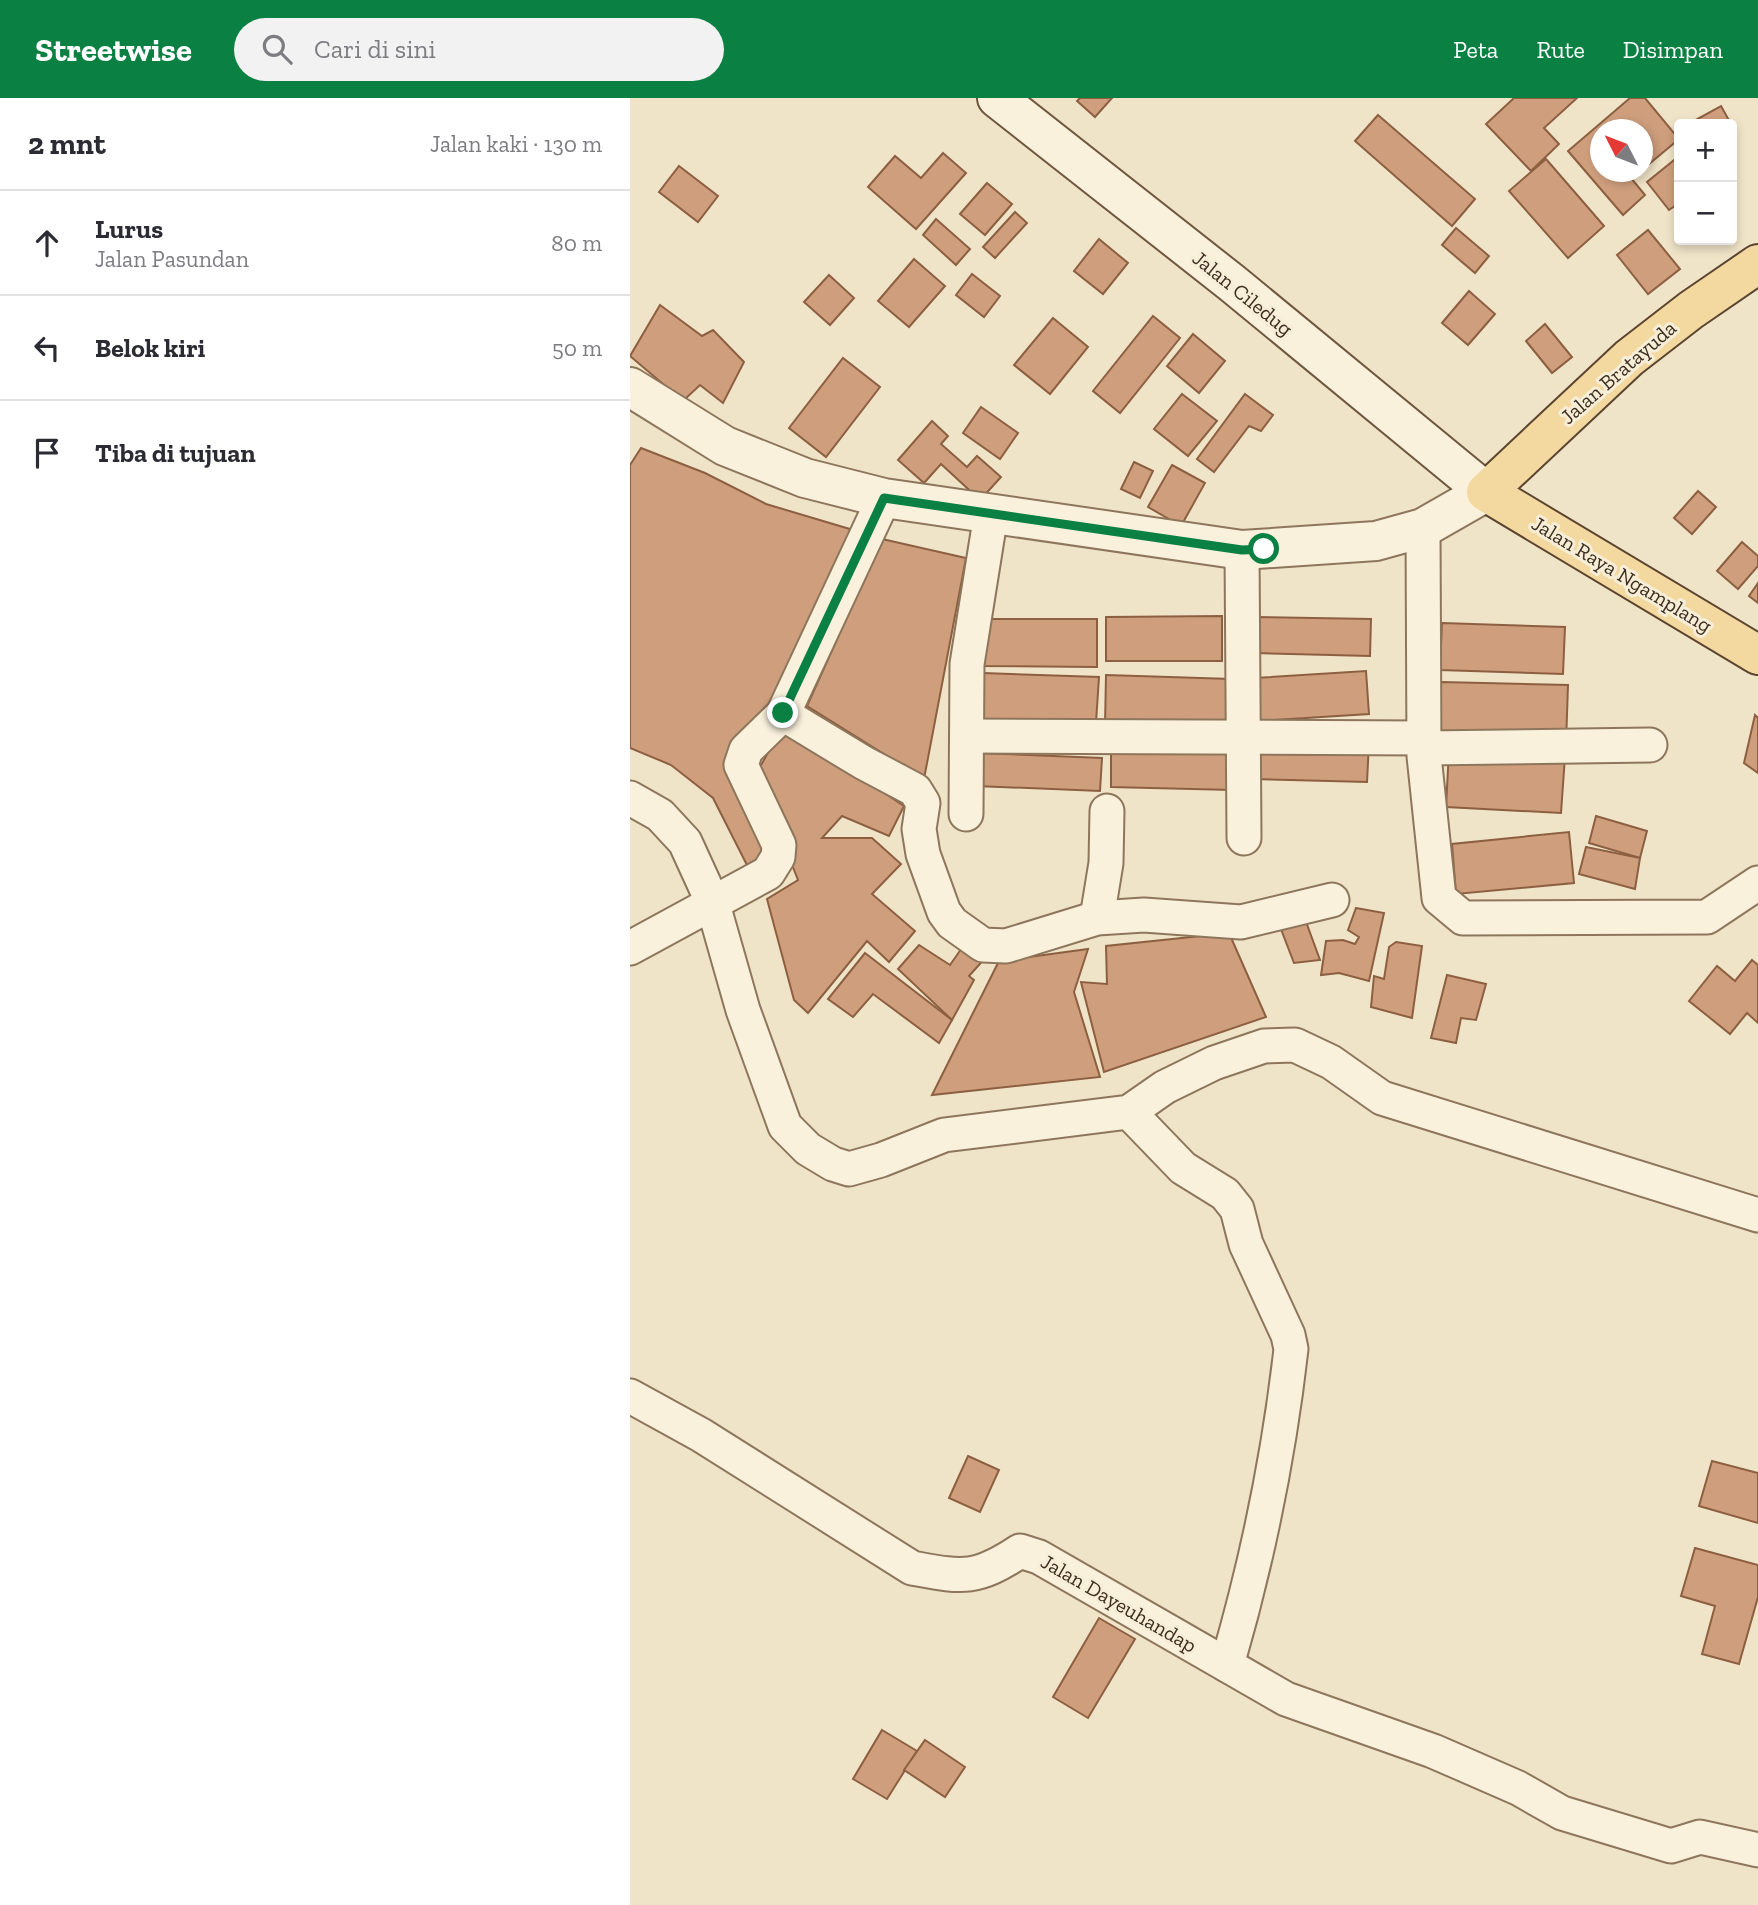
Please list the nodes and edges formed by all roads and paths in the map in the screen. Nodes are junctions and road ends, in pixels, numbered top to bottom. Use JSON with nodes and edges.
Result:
{"nodes":[{"id":1,"x":1012,"y":102,"type":"edge"},
{"id":2,"x":1758,"y":264,"type":"edge"},
{"id":3,"x":630,"y":387,"type":"edge"},
{"id":4,"x":1486,"y":492,"type":"junction"},
{"id":5,"x":884,"y":498,"type":"junction"},
{"id":6,"x":991,"y":514,"type":"junction"},
{"id":7,"x":1423,"y":528,"type":"junction"},
{"id":8,"x":1242,"y":550,"type":"junction"},
{"id":9,"x":1758,"y":655,"type":"edge"},
{"id":10,"x":783,"y":713,"type":"junction"},
{"id":11,"x":1243,"y":735,"type":"junction"},
{"id":12,"x":967,"y":736,"type":"junction"},
{"id":13,"x":1424,"y":743,"type":"junction"},
{"id":14,"x":1650,"y":745,"type":"dead end"},
{"id":15,"x":630,"y":798,"type":"edge"},
{"id":16,"x":1107,"y":811,"type":"dead end"},
{"id":17,"x":967,"y":814,"type":"dead end"},
{"id":18,"x":1244,"y":838,"type":"dead end"},
{"id":19,"x":1758,"y":883,"type":"edge"},
{"id":20,"x":728,"y":894,"type":"junction"},
{"id":21,"x":1332,"y":900,"type":"dead end"},
{"id":22,"x":1097,"y":918,"type":"junction"},
{"id":23,"x":630,"y":948,"type":"edge"},
{"id":24,"x":1129,"y":1112,"type":"junction"},
{"id":25,"x":1758,"y":1215,"type":"edge"},
{"id":26,"x":630,"y":1396,"type":"edge"},
{"id":27,"x":1227,"y":1665,"type":"junction"},
{"id":28,"x":1758,"y":1850,"type":"edge"}],
"edges":[{"from":1,"to":4,"type":"street","name":"Jalan Ciledug"},
{"from":2,"to":4,"type":"main road","name":"Jalan Bratayuda"},
{"from":3,"to":5,"type":"street"},
{"from":4,"to":7,"type":"street"},
{"from":4,"to":9,"type":"main road","name":"Jalan Raya Ngamplang"},
{"from":5,"to":6,"type":"street"},
{"from":5,"to":10,"type":"street"},
{"from":6,"to":8,"type":"street"},
{"from":6,"to":12,"type":"street"},
{"from":7,"to":8,"type":"street"},
{"from":7,"to":13,"type":"street"},
{"from":8,"to":11,"type":"street"},
{"from":10,"to":20,"type":"street"},
{"from":10,"to":22,"type":"street"},
{"from":11,"to":12,"type":"street"},
{"from":11,"to":13,"type":"street"},
{"from":11,"to":18,"type":"street"},
{"from":12,"to":17,"type":"street"},
{"from":13,"to":14,"type":"street"},
{"from":13,"to":19,"type":"street"},
{"from":15,"to":20,"type":"street"},
{"from":16,"to":22,"type":"street"},
{"from":20,"to":23,"type":"street"},
{"from":20,"to":24,"type":"street"},
{"from":21,"to":22,"type":"street"},
{"from":24,"to":25,"type":"street"},
{"from":24,"to":27,"type":"street"},
{"from":26,"to":27,"type":"street","name":"Jalan Dayeuhandap"},
{"from":27,"to":28,"type":"street","name":"Jalan Dayeuhandap"}]}
